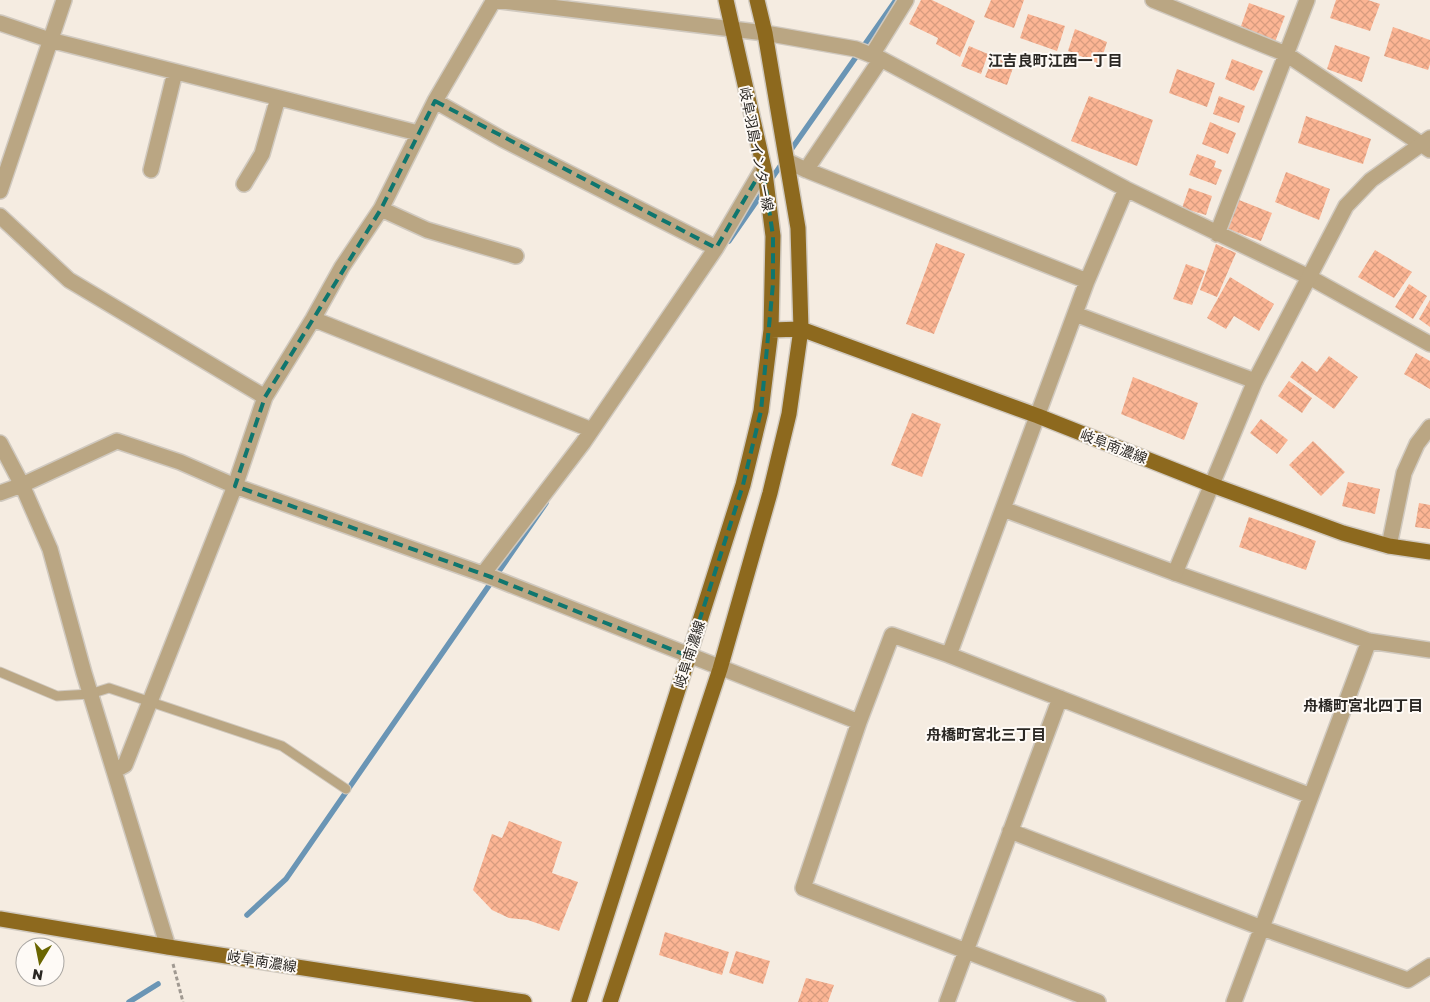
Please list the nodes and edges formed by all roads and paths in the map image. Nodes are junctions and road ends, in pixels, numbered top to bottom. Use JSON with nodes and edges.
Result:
{"nodes":[{"id":1,"x":64,"y":0,"type":"edge"},
{"id":2,"x":494,"y":0,"type":"edge"},
{"id":3,"x":726,"y":0,"type":"edge"},
{"id":4,"x":757,"y":0,"type":"edge"},
{"id":5,"x":906,"y":0,"type":"edge"},
{"id":6,"x":1153,"y":0,"type":"edge"},
{"id":7,"x":1307,"y":0,"type":"edge"},
{"id":8,"x":0,"y":23,"type":"edge"},
{"id":9,"x":733,"y":29,"type":"junction"},
{"id":10,"x":765,"y":33,"type":"junction"},
{"id":11,"x":50,"y":40,"type":"junction"},
{"id":12,"x":869,"y":54,"type":"junction"},
{"id":13,"x":1286,"y":54,"type":"junction"},
{"id":14,"x":175,"y":72,"type":"junction"},
{"id":15,"x":278,"y":98,"type":"junction"},
{"id":16,"x":435,"y":101,"type":"junction"},
{"id":17,"x":418,"y":133,"type":"junction"},
{"id":18,"x":1427,"y":144,"type":"edge"},
{"id":19,"x":787,"y":163,"type":"junction"},
{"id":20,"x":151,"y":170,"type":"dead end"},
{"id":21,"x":764,"y":170,"type":"junction"},
{"id":22,"x":806,"y":170,"type":"junction"},
{"id":23,"x":244,"y":184,"type":"dead end"},
{"id":24,"x":1126,"y":189,"type":"junction"},
{"id":25,"x":0,"y":192,"type":"edge"},
{"id":26,"x":381,"y":209,"type":"junction"},
{"id":27,"x":0,"y":216,"type":"edge"},
{"id":28,"x":1217,"y":234,"type":"junction"},
{"id":29,"x":716,"y":248,"type":"junction"},
{"id":30,"x":516,"y":256,"type":"dead end"},
{"id":31,"x":1309,"y":277,"type":"junction"},
{"id":32,"x":1087,"y":282,"type":"junction"},
{"id":33,"x":1075,"y":314,"type":"junction"},
{"id":34,"x":313,"y":319,"type":"junction"},
{"id":35,"x":801,"y":329,"type":"junction"},
{"id":36,"x":771,"y":330,"type":"junction"},
{"id":37,"x":1430,"y":344,"type":"edge"},
{"id":38,"x":1255,"y":381,"type":"junction"},
{"id":39,"x":266,"y":397,"type":"junction"},
{"id":40,"x":1038,"y":416,"type":"junction"},
{"id":41,"x":1430,"y":427,"type":"edge"},
{"id":42,"x":592,"y":430,"type":"junction"},
{"id":43,"x":0,"y":443,"type":"edge"},
{"id":44,"x":22,"y":485,"type":"junction"},
{"id":45,"x":1212,"y":485,"type":"junction"},
{"id":46,"x":235,"y":486,"type":"junction"},
{"id":47,"x":0,"y":493,"type":"edge"},
{"id":48,"x":1003,"y":509,"type":"junction"},
{"id":49,"x":1389,"y":546,"type":"junction"},
{"id":50,"x":1430,"y":552,"type":"edge"},
{"id":51,"x":1175,"y":573,"type":"junction"},
{"id":52,"x":487,"y":576,"type":"junction"},
{"id":53,"x":1370,"y":641,"type":"junction"},
{"id":54,"x":1430,"y":650,"type":"edge"},
{"id":55,"x":949,"y":655,"type":"junction"},
{"id":56,"x":688,"y":656,"type":"junction"},
{"id":57,"x":720,"y":668,"type":"junction"},
{"id":58,"x":0,"y":672,"type":"edge"},
{"id":59,"x":90,"y":694,"type":"junction"},
{"id":60,"x":1060,"y":698,"type":"junction"},
{"id":61,"x":151,"y":702,"type":"junction"},
{"id":62,"x":859,"y":722,"type":"junction"},
{"id":63,"x":114,"y":771,"type":"junction"},
{"id":64,"x":346,"y":789,"type":"dead end"},
{"id":65,"x":1312,"y":796,"type":"junction"},
{"id":66,"x":1010,"y":831,"type":"junction"},
{"id":67,"x":0,"y":918,"type":"edge"},
{"id":68,"x":1262,"y":928,"type":"junction"},
{"id":69,"x":168,"y":947,"type":"junction"},
{"id":70,"x":965,"y":952,"type":"junction"},
{"id":71,"x":1430,"y":966,"type":"edge"},
{"id":72,"x":472,"y":998,"type":"edge"},
{"id":73,"x":183,"y":1002,"type":"edge"},
{"id":74,"x":524,"y":1002,"type":"edge"},
{"id":75,"x":579,"y":1002,"type":"edge"},
{"id":76,"x":610,"y":1002,"type":"edge"},
{"id":77,"x":946,"y":1002,"type":"edge"},
{"id":78,"x":1098,"y":1002,"type":"edge"},
{"id":79,"x":1234,"y":1002,"type":"edge"}],
"edges":[{"from":1,"to":11,"type":"street"},
{"from":2,"to":9,"type":"street"},
{"from":2,"to":16,"type":"street"},
{"from":3,"to":9,"type":"main road","name":"岐阜羽島インター線"},
{"from":4,"to":10,"type":"main road","name":"岐阜羽島インター線"},
{"from":5,"to":12,"type":"street"},
{"from":6,"to":13,"type":"street"},
{"from":7,"to":13,"type":"street"},
{"from":8,"to":11,"type":"street"},
{"from":9,"to":10,"type":"street"},
{"from":9,"to":21,"type":"main road","name":"岐阜羽島インター線"},
{"from":10,"to":12,"type":"street"},
{"from":10,"to":19,"type":"main road","name":"岐阜羽島インター線"},
{"from":11,"to":14,"type":"street"},
{"from":11,"to":25,"type":"street"},
{"from":12,"to":22,"type":"street"},
{"from":12,"to":24,"type":"street"},
{"from":13,"to":18,"type":"street"},
{"from":13,"to":28,"type":"street"},
{"from":14,"to":15,"type":"street"},
{"from":14,"to":20,"type":"street"},
{"from":15,"to":17,"type":"street"},
{"from":15,"to":23,"type":"street"},
{"from":16,"to":17,"type":"street"},
{"from":16,"to":29,"type":"street"},
{"from":17,"to":26,"type":"street"},
{"from":18,"to":31,"type":"street"},
{"from":19,"to":22,"type":"street"},
{"from":19,"to":35,"type":"main road","name":"岐阜羽島インター線"},
{"from":21,"to":29,"type":"street"},
{"from":21,"to":36,"type":"main road","name":"岐阜羽島インター線"},
{"from":22,"to":32,"type":"street"},
{"from":24,"to":28,"type":"street"},
{"from":24,"to":32,"type":"street"},
{"from":26,"to":30,"type":"street"},
{"from":26,"to":34,"type":"street"},
{"from":27,"to":39,"type":"street"},
{"from":28,"to":31,"type":"street"},
{"from":29,"to":42,"type":"street"},
{"from":31,"to":37,"type":"street"},
{"from":31,"to":38,"type":"street"},
{"from":32,"to":33,"type":"street"},
{"from":33,"to":38,"type":"street"},
{"from":33,"to":40,"type":"street"},
{"from":34,"to":39,"type":"street"},
{"from":34,"to":42,"type":"street"},
{"from":35,"to":36,"type":"main road","name":"岐阜南濃線"},
{"from":35,"to":40,"type":"main road","name":"岐阜南濃線"},
{"from":35,"to":57,"type":"main road"},
{"from":36,"to":56,"type":"main road","name":"岐阜南濃線"},
{"from":38,"to":45,"type":"street"},
{"from":39,"to":46,"type":"street"},
{"from":40,"to":45,"type":"main road","name":"岐阜南濃線"},
{"from":40,"to":48,"type":"street"},
{"from":41,"to":49,"type":"street"},
{"from":42,"to":52,"type":"street"},
{"from":43,"to":44,"type":"street"},
{"from":44,"to":46,"type":"street"},
{"from":44,"to":47,"type":"street"},
{"from":44,"to":59,"type":"street"},
{"from":45,"to":49,"type":"main road","name":"岐阜南濃線"},
{"from":45,"to":51,"type":"street"},
{"from":46,"to":52,"type":"street"},
{"from":46,"to":61,"type":"street"},
{"from":48,"to":51,"type":"street"},
{"from":48,"to":55,"type":"street"},
{"from":49,"to":50,"type":"main road","name":"岐阜南濃線"},
{"from":51,"to":53,"type":"street"},
{"from":52,"to":56,"type":"street"},
{"from":53,"to":54,"type":"street"},
{"from":53,"to":65,"type":"street"},
{"from":55,"to":60,"type":"street"},
{"from":55,"to":62,"type":"street"},
{"from":56,"to":57,"type":"street"},
{"from":56,"to":75,"type":"main road","name":"岐阜南濃線"},
{"from":57,"to":62,"type":"street"},
{"from":57,"to":76,"type":"main road"},
{"from":58,"to":59,"type":"lane"},
{"from":59,"to":61,"type":"lane"},
{"from":59,"to":63,"type":"street"},
{"from":60,"to":65,"type":"street"},
{"from":60,"to":66,"type":"street"},
{"from":61,"to":63,"type":"street"},
{"from":61,"to":64,"type":"lane"},
{"from":62,"to":70,"type":"street"},
{"from":63,"to":69,"type":"street"},
{"from":65,"to":68,"type":"street"},
{"from":66,"to":68,"type":"street"},
{"from":66,"to":70,"type":"street"},
{"from":67,"to":69,"type":"main road","name":"岐阜南濃線"},
{"from":68,"to":71,"type":"street"},
{"from":68,"to":79,"type":"street"},
{"from":69,"to":72,"type":"main road","name":"岐阜南濃線"},
{"from":69,"to":73,"type":"path"},
{"from":70,"to":77,"type":"street"},
{"from":70,"to":78,"type":"street"},
{"from":72,"to":74,"type":"main road","name":"岐阜南濃線"}]}
